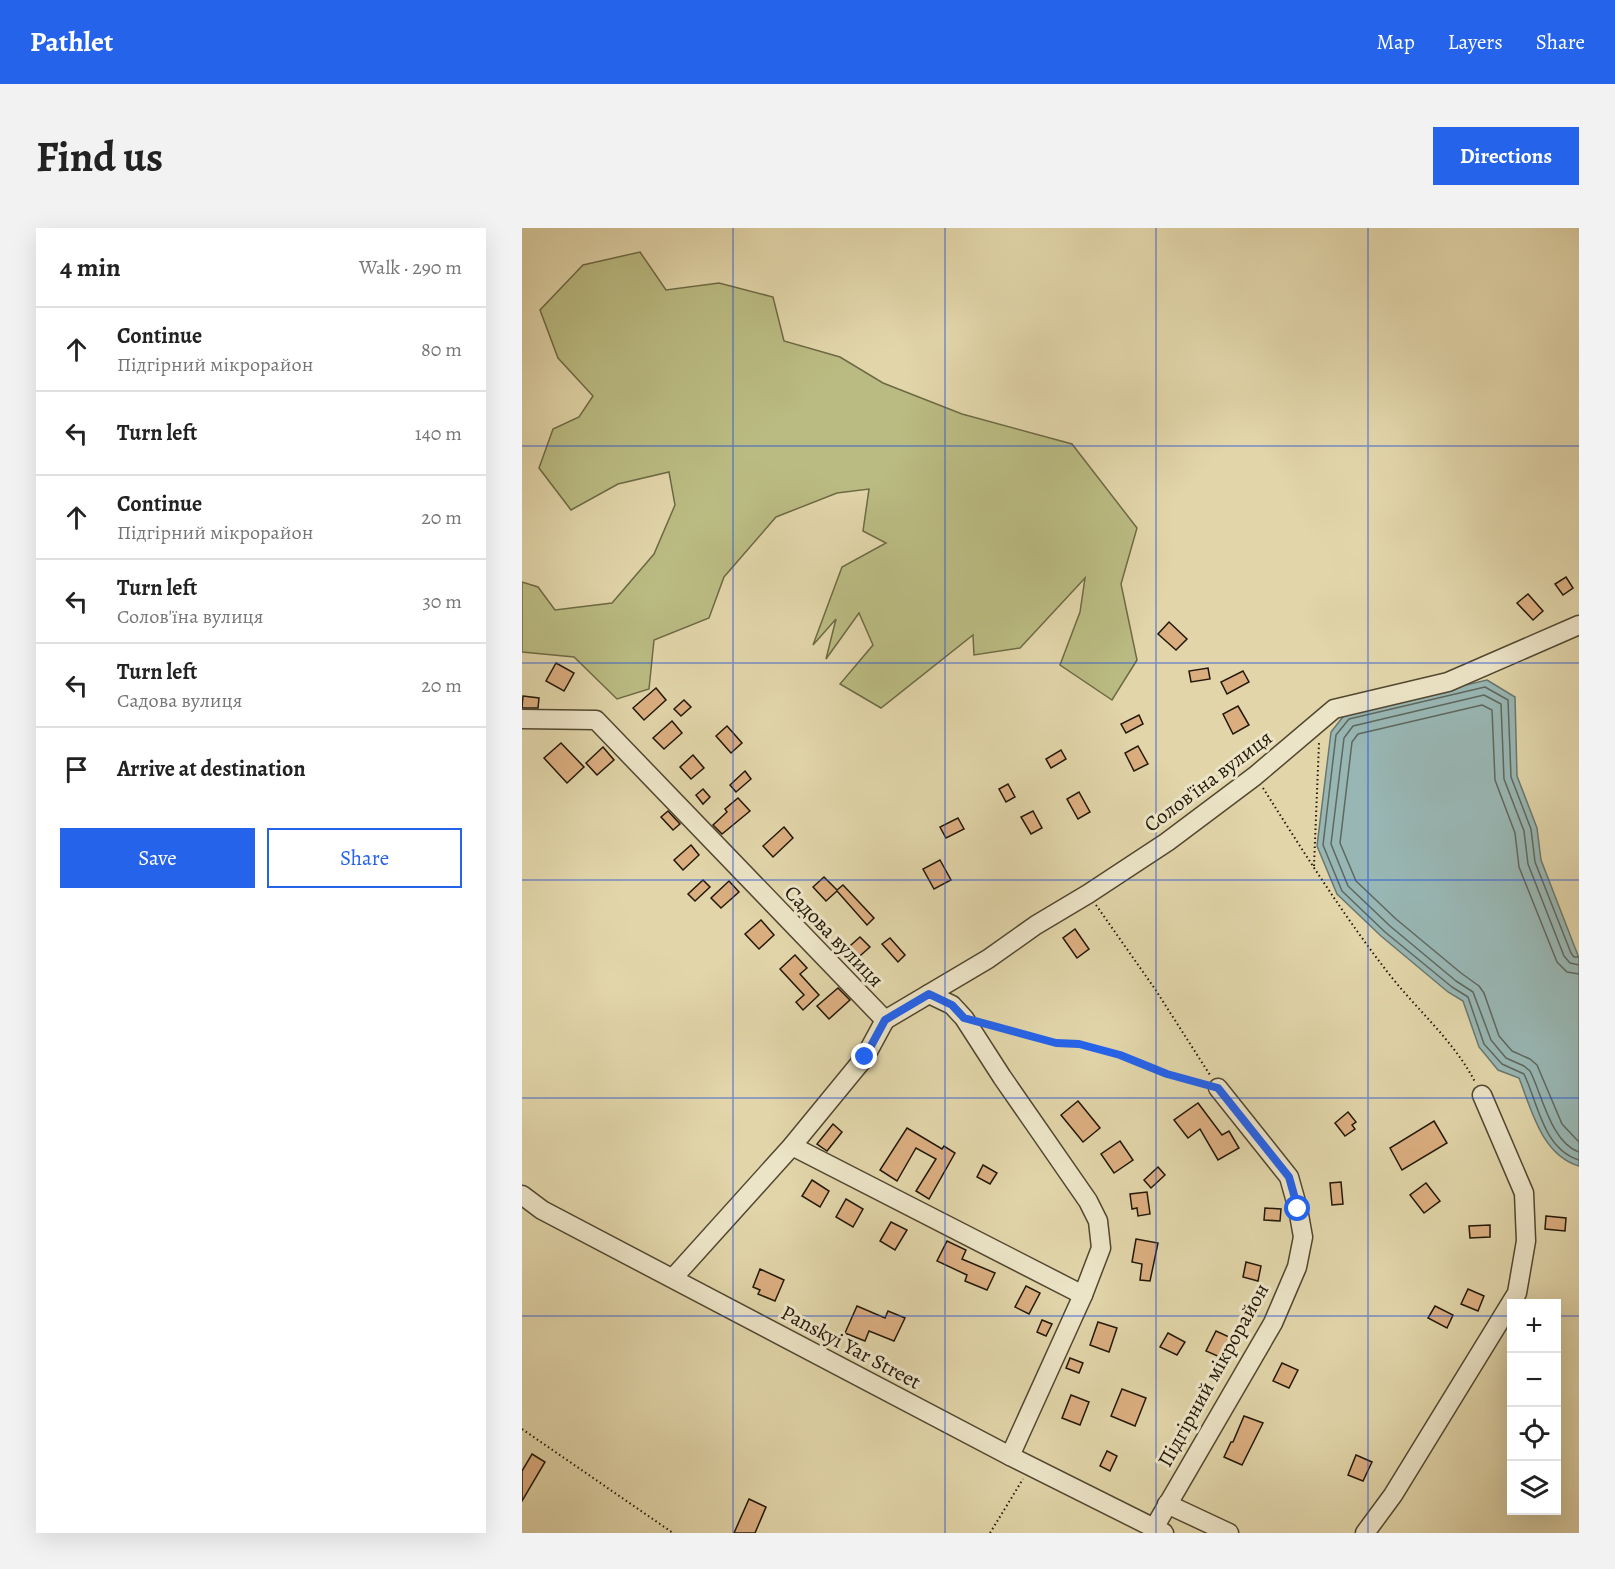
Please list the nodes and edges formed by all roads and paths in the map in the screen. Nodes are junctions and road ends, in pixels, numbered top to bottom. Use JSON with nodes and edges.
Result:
{"nodes":[{"id":1,"x":1579,"y":625,"type":"edge"},
{"id":2,"x":522,"y":719,"type":"edge"},
{"id":3,"x":1320,"y":722,"type":"junction"},
{"id":4,"x":1255,"y":776,"type":"junction"},
{"id":5,"x":1313,"y":867,"type":"junction"},
{"id":6,"x":1088,"y":894,"type":"junction"},
{"id":7,"x":929,"y":994,"type":"junction"},
{"id":8,"x":885,"y":1020,"type":"junction"},
{"id":9,"x":987,"y":1024,"type":"dead end"},
{"id":10,"x":1218,"y":1088,"type":"junction"},
{"id":11,"x":1482,"y":1095,"type":"joint"},
{"id":12,"x":792,"y":1146,"type":"junction"},
{"id":13,"x":522,"y":1195,"type":"edge"},
{"id":14,"x":673,"y":1278,"type":"junction"},
{"id":15,"x":1083,"y":1295,"type":"junction"},
{"id":16,"x":522,"y":1429,"type":"edge"},
{"id":17,"x":1010,"y":1456,"type":"junction"},
{"id":18,"x":1030,"y":1466,"type":"junction"},
{"id":19,"x":1167,"y":1504,"type":"junction"},
{"id":20,"x":1159,"y":1531,"type":"edge"},
{"id":21,"x":673,"y":1533,"type":"edge"},
{"id":22,"x":990,"y":1533,"type":"edge"},
{"id":23,"x":1229,"y":1533,"type":"edge"},
{"id":24,"x":1365,"y":1533,"type":"edge"}],
"edges":[{"from":1,"to":3,"type":"street","name":"Солов'їна вулиця"},
{"from":2,"to":8,"type":"street","name":"Садова вулиця"},
{"from":3,"to":4,"type":"street","name":"Солов'їна вулиця"},
{"from":3,"to":5,"type":"path"},
{"from":4,"to":5,"type":"path"},
{"from":4,"to":6,"type":"street","name":"Солов'їна вулиця"},
{"from":5,"to":11,"type":"path"},
{"from":6,"to":7,"type":"street","name":"Солов'їна вулиця"},
{"from":6,"to":10,"type":"path"},
{"from":7,"to":8,"type":"street","name":"Солов'їна вулиця"},
{"from":7,"to":15,"type":"street"},
{"from":8,"to":12,"type":"street","name":"Садова вулиця"},
{"from":9,"to":10,"type":"path"},
{"from":10,"to":19,"type":"street","name":"Підгірний мікрорайон"},
{"from":11,"to":24,"type":"street"},
{"from":12,"to":14,"type":"street","name":"Садова вулиця"},
{"from":12,"to":15,"type":"street"},
{"from":13,"to":14,"type":"street","name":"Panskyi Yar Street"},
{"from":14,"to":17,"type":"street","name":"Panskyi Yar Street"},
{"from":15,"to":17,"type":"street"},
{"from":16,"to":21,"type":"path"},
{"from":17,"to":18,"type":"street","name":"Panskyi Yar Street"},
{"from":18,"to":20,"type":"street","name":"Panskyi Yar Street"},
{"from":18,"to":22,"type":"path"},
{"from":19,"to":20,"type":"street","name":"Підгірний мікрорайон"},
{"from":19,"to":23,"type":"street"}]}
